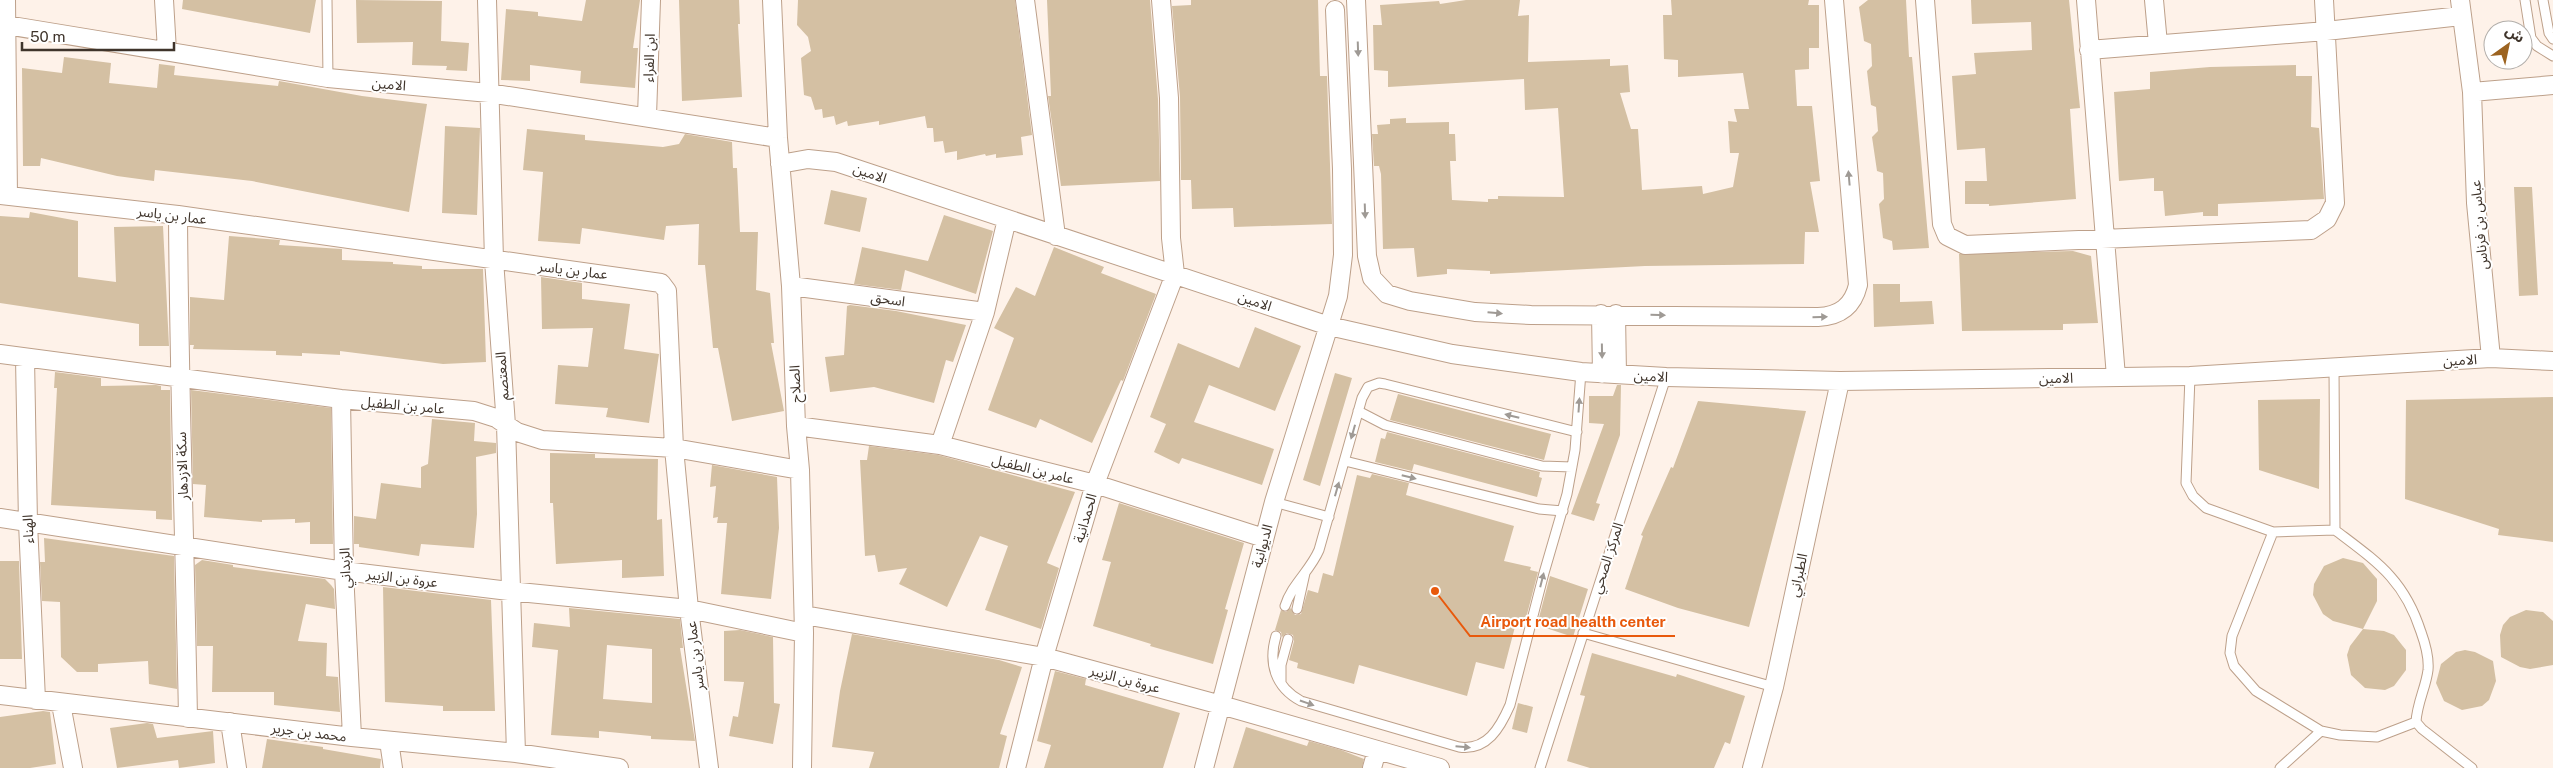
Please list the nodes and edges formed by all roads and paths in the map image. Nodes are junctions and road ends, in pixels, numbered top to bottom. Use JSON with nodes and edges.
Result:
{"nodes":[{"id":1,"x":6,"y":0,"type":"edge"},
{"id":2,"x":164,"y":0,"type":"edge"},
{"id":3,"x":327,"y":0,"type":"edge"},
{"id":4,"x":486,"y":0,"type":"edge"},
{"id":5,"x":651,"y":0,"type":"edge"},
{"id":6,"x":772,"y":0,"type":"edge"},
{"id":7,"x":1025,"y":0,"type":"edge"},
{"id":8,"x":1161,"y":0,"type":"edge"},
{"id":9,"x":1356,"y":0,"type":"edge"},
{"id":10,"x":1834,"y":0,"type":"edge"},
{"id":11,"x":1925,"y":0,"type":"edge"},
{"id":12,"x":2086,"y":0,"type":"edge"},
{"id":13,"x":2154,"y":0,"type":"edge"},
{"id":14,"x":2324,"y":0,"type":"edge"},
{"id":15,"x":2524,"y":0,"type":"edge"},
{"id":16,"x":2543,"y":0,"type":"edge"},
{"id":17,"x":2460,"y":8,"type":"edge"},
{"id":18,"x":1335,"y":10,"type":"dead end"},
{"id":19,"x":4,"y":24,"type":"edge"},
{"id":20,"x":2326,"y":31,"type":"junction"},
{"id":21,"x":2553,"y":39,"type":"edge"},
{"id":22,"x":2158,"y":44,"type":"junction"},
{"id":23,"x":2089,"y":50,"type":"junction"},
{"id":24,"x":167,"y":52,"type":"junction"},
{"id":25,"x":2553,"y":56,"type":"edge"},
{"id":26,"x":328,"y":78,"type":"junction"},
{"id":27,"x":2553,"y":85,"type":"edge"},
{"id":28,"x":2472,"y":92,"type":"junction"},
{"id":29,"x":489,"y":93,"type":"junction"},
{"id":30,"x":647,"y":116,"type":"junction"},
{"id":31,"x":778,"y":138,"type":"junction"},
{"id":32,"x":780,"y":164,"type":"junction"},
{"id":33,"x":4,"y":196,"type":"edge"},
{"id":34,"x":178,"y":215,"type":"junction"},
{"id":35,"x":1007,"y":219,"type":"junction"},
{"id":36,"x":1056,"y":236,"type":"junction"},
{"id":37,"x":2107,"y":240,"type":"junction"},
{"id":38,"x":494,"y":260,"type":"junction"},
{"id":39,"x":1175,"y":274,"type":"junction"},
{"id":40,"x":791,"y":286,"type":"junction"},
{"id":41,"x":985,"y":312,"type":"junction"},
{"id":42,"x":1608,"y":314,"type":"junction"},
{"id":43,"x":1329,"y":326,"type":"junction"},
{"id":44,"x":0,"y":354,"type":"edge"},
{"id":45,"x":24,"y":358,"type":"junction"},
{"id":46,"x":2491,"y":358,"type":"junction"},
{"id":47,"x":2553,"y":361,"type":"edge"},
{"id":48,"x":2334,"y":367,"type":"junction"},
{"id":49,"x":1581,"y":372,"type":"junction"},
{"id":50,"x":1610,"y":374,"type":"junction"},
{"id":51,"x":178,"y":376,"type":"junction"},
{"id":52,"x":2116,"y":376,"type":"junction"},
{"id":53,"x":2190,"y":376,"type":"junction"},
{"id":54,"x":1666,"y":378,"type":"junction"},
{"id":55,"x":1840,"y":381,"type":"junction"},
{"id":56,"x":341,"y":399,"type":"junction"},
{"id":57,"x":1358,"y":411,"type":"junction"},
{"id":58,"x":506,"y":425,"type":"junction"},
{"id":59,"x":796,"y":426,"type":"junction"},
{"id":60,"x":1577,"y":432,"type":"junction"},
{"id":61,"x":940,"y":445,"type":"junction"},
{"id":62,"x":674,"y":448,"type":"junction"},
{"id":63,"x":1344,"y":461,"type":"junction"},
{"id":64,"x":1572,"y":467,"type":"junction"},
{"id":65,"x":800,"y":470,"type":"junction"},
{"id":66,"x":1095,"y":484,"type":"junction"},
{"id":67,"x":1274,"y":502,"type":"junction"},
{"id":68,"x":1563,"y":511,"type":"junction"},
{"id":69,"x":1329,"y":517,"type":"junction"},
{"id":70,"x":0,"y":518,"type":"edge"},
{"id":71,"x":28,"y":524,"type":"junction"},
{"id":72,"x":2335,"y":530,"type":"junction"},
{"id":73,"x":2273,"y":532,"type":"junction"},
{"id":74,"x":1264,"y":538,"type":"junction"},
{"id":75,"x":185,"y":548,"type":"junction"},
{"id":76,"x":344,"y":571,"type":"junction"},
{"id":77,"x":1305,"y":573,"type":"junction"},
{"id":78,"x":510,"y":591,"type":"junction"},
{"id":79,"x":1284,"y":606,"type":"dead end"},
{"id":80,"x":690,"y":609,"type":"junction"},
{"id":81,"x":1297,"y":609,"type":"dead end"},
{"id":82,"x":804,"y":615,"type":"junction"},
{"id":83,"x":804,"y":633,"type":"junction"},
{"id":84,"x":1583,"y":633,"type":"junction"},
{"id":85,"x":1276,"y":636,"type":"dead end"},
{"id":86,"x":1288,"y":639,"type":"dead end"},
{"id":87,"x":1044,"y":657,"type":"junction"},
{"id":88,"x":1281,"y":685,"type":"junction"},
{"id":89,"x":1774,"y":687,"type":"junction"},
{"id":90,"x":0,"y":694,"type":"edge"},
{"id":91,"x":36,"y":700,"type":"junction"},
{"id":92,"x":62,"y":704,"type":"junction"},
{"id":93,"x":1221,"y":705,"type":"junction"},
{"id":94,"x":188,"y":718,"type":"junction"},
{"id":95,"x":230,"y":722,"type":"junction"},
{"id":96,"x":2416,"y":722,"type":"junction"},
{"id":97,"x":2322,"y":731,"type":"junction"},
{"id":98,"x":352,"y":737,"type":"junction"},
{"id":99,"x":389,"y":741,"type":"junction"},
{"id":100,"x":1378,"y":750,"type":"junction"},
{"id":101,"x":516,"y":753,"type":"junction"},
{"id":102,"x":554,"y":764,"type":"edge"},
{"id":103,"x":73,"y":768,"type":"edge"},
{"id":104,"x":237,"y":768,"type":"edge"},
{"id":105,"x":393,"y":768,"type":"edge"},
{"id":106,"x":619,"y":768,"type":"edge"},
{"id":107,"x":709,"y":768,"type":"edge"},
{"id":108,"x":802,"y":768,"type":"edge"},
{"id":109,"x":1016,"y":768,"type":"edge"},
{"id":110,"x":1204,"y":768,"type":"edge"},
{"id":111,"x":1372,"y":768,"type":"edge"},
{"id":112,"x":1440,"y":768,"type":"edge"},
{"id":113,"x":1540,"y":768,"type":"edge"},
{"id":114,"x":1752,"y":768,"type":"edge"},
{"id":115,"x":2280,"y":768,"type":"edge"},
{"id":116,"x":2472,"y":768,"type":"edge"}],
"edges":[{"from":1,"to":19,"type":"street"},
{"from":2,"to":24,"type":"street"},
{"from":3,"to":26,"type":"lane"},
{"from":4,"to":29,"type":"street","name":"المعتصم"},
{"from":5,"to":30,"type":"street","name":"ابن الفراء"},
{"from":6,"to":31,"type":"street","name":"الصلاح"},
{"from":7,"to":36,"type":"street"},
{"from":8,"to":39,"type":"street"},
{"from":9,"to":42,"type":"street","one_way":true},
{"from":42,"to":10,"type":"street","one_way":true},
{"from":11,"to":37,"type":"street"},
{"from":12,"to":23,"type":"street"},
{"from":13,"to":22,"type":"street"},
{"from":14,"to":20,"type":"street"},
{"from":15,"to":25,"type":"lane"},
{"from":16,"to":21,"type":"lane"},
{"from":17,"to":20,"type":"street"},
{"from":17,"to":28,"type":"street","name":"عباس بن فرناس"},
{"from":18,"to":43,"type":"street","name":"الديوانية"},
{"from":19,"to":24,"type":"street","name":"الامين"},
{"from":19,"to":33,"type":"street"},
{"from":20,"to":22,"type":"street"},
{"from":20,"to":37,"type":"street"},
{"from":22,"to":23,"type":"street"},
{"from":23,"to":37,"type":"street"},
{"from":24,"to":26,"type":"street","name":"الامين"},
{"from":26,"to":29,"type":"street","name":"الامين"},
{"from":27,"to":28,"type":"street"},
{"from":28,"to":46,"type":"street","name":"عباس بن فرناس"},
{"from":29,"to":30,"type":"street","name":"الامين"},
{"from":29,"to":38,"type":"street","name":"المعتصم"},
{"from":30,"to":31,"type":"street","name":"الامين"},
{"from":31,"to":32,"type":"street","name":"الصلاح"},
{"from":32,"to":35,"type":"street","name":"الامين"},
{"from":32,"to":40,"type":"street","name":"الصلاح"},
{"from":33,"to":34,"type":"street","name":"عمار بن ياسر"},
{"from":34,"to":38,"type":"street","name":"عمار بن ياسر"},
{"from":34,"to":51,"type":"street","name":"سكة الازدهار"},
{"from":35,"to":36,"type":"street","name":"الامين"},
{"from":35,"to":41,"type":"street"},
{"from":36,"to":39,"type":"street","name":"الامين"},
{"from":37,"to":52,"type":"street"},
{"from":38,"to":58,"type":"street","name":"المعتصم"},
{"from":38,"to":62,"type":"street","name":"عمار بن ياسر"},
{"from":39,"to":43,"type":"street","name":"الامين"},
{"from":39,"to":66,"type":"street","name":"الحمدانية"},
{"from":40,"to":41,"type":"street","name":"اسحق"},
{"from":40,"to":59,"type":"street","name":"الصلاح"},
{"from":41,"to":61,"type":"street"},
{"from":42,"to":50,"type":"street"},
{"from":43,"to":49,"type":"street","name":"الامين"},
{"from":43,"to":67,"type":"street","name":"الديوانية"},
{"from":44,"to":45,"type":"street","name":"عامر بن الطفيل"},
{"from":45,"to":51,"type":"street","name":"عامر بن الطفيل"},
{"from":45,"to":71,"type":"street","name":"الهناء"},
{"from":46,"to":47,"type":"street","name":"الامين"},
{"from":46,"to":48,"type":"street","name":"الامين"},
{"from":48,"to":53,"type":"street","name":"الامين"},
{"from":48,"to":72,"type":"lane"},
{"from":49,"to":50,"type":"street","name":"الامين"},
{"from":60,"to":49,"type":"lane","one_way":true},
{"from":50,"to":54,"type":"street","name":"الامين"},
{"from":51,"to":56,"type":"street","name":"عامر بن الطفيل"},
{"from":51,"to":75,"type":"street","name":"سكة الازدهار"},
{"from":52,"to":53,"type":"street","name":"الامين"},
{"from":52,"to":55,"type":"street","name":"الامين"},
{"from":53,"to":73,"type":"lane"},
{"from":54,"to":55,"type":"street","name":"الامين"},
{"from":54,"to":84,"type":"lane","name":"المركز الصحي"},
{"from":55,"to":89,"type":"street","name":"الطبراني"},
{"from":56,"to":58,"type":"street","name":"عامر بن الطفيل"},
{"from":56,"to":76,"type":"street","name":"الزبداني"},
{"from":60,"to":57,"type":"lane","one_way":true},
{"from":57,"to":63,"type":"lane","one_way":true},
{"from":57,"to":64,"type":"lane"},
{"from":58,"to":62,"type":"street","name":"عامر بن الطفيل"},
{"from":58,"to":78,"type":"street","name":"المعتصم"},
{"from":59,"to":61,"type":"street","name":"عامر بن الطفيل"},
{"from":59,"to":65,"type":"street","name":"الصلاح"},
{"from":60,"to":64,"type":"lane"},
{"from":61,"to":66,"type":"street","name":"عامر بن الطفيل"},
{"from":62,"to":65,"type":"street","name":"عامر بن الطفيل"},
{"from":62,"to":80,"type":"street","name":"عمار بن ياسر"},
{"from":63,"to":68,"type":"lane","one_way":true},
{"from":69,"to":63,"type":"lane","one_way":true},
{"from":64,"to":68,"type":"lane"},
{"from":65,"to":82,"type":"street","name":"الصلاح"},
{"from":66,"to":74,"type":"street","name":"عامر بن الطفيل"},
{"from":66,"to":87,"type":"street","name":"الحمدانية"},
{"from":67,"to":69,"type":"lane"},
{"from":67,"to":74,"type":"street","name":"الديوانية"},
{"from":88,"to":68,"type":"lane","one_way":true},
{"from":69,"to":77,"type":"lane"},
{"from":70,"to":71,"type":"street","name":"عروة بن الزبير"},
{"from":71,"to":75,"type":"street","name":"عروة بن الزبير"},
{"from":71,"to":91,"type":"street","name":"الهناء"},
{"from":72,"to":73,"type":"lane"},
{"from":72,"to":96,"type":"lane"},
{"from":73,"to":97,"type":"lane"},
{"from":74,"to":93,"type":"street","name":"الديوانية"},
{"from":75,"to":76,"type":"street","name":"عروة بن الزبير"},
{"from":75,"to":94,"type":"street","name":"سكة الازدهار"},
{"from":76,"to":78,"type":"street","name":"عروة بن الزبير"},
{"from":76,"to":98,"type":"street","name":"الزبداني"},
{"from":77,"to":79,"type":"lane"},
{"from":77,"to":81,"type":"lane"},
{"from":78,"to":80,"type":"street","name":"عروة بن الزبير"},
{"from":78,"to":101,"type":"street","name":"المعتصم"},
{"from":80,"to":83,"type":"street","name":"عروة بن الزبير"},
{"from":80,"to":107,"type":"street","name":"عمار بن ياسر"},
{"from":82,"to":83,"type":"street","name":"الصلاح"},
{"from":82,"to":87,"type":"street","name":"عروة بن الزبير"},
{"from":83,"to":108,"type":"street","name":"الصلاح"},
{"from":84,"to":89,"type":"lane"},
{"from":84,"to":113,"type":"lane","name":"المركز الصحي"},
{"from":85,"to":88,"type":"lane"},
{"from":86,"to":88,"type":"lane"},
{"from":87,"to":93,"type":"street","name":"عروة بن الزبير"},
{"from":87,"to":109,"type":"street","name":"الحمدانية"},
{"from":89,"to":114,"type":"street","name":"الطبراني"},
{"from":90,"to":91,"type":"street","name":"محمد بن جرير"},
{"from":91,"to":92,"type":"street","name":"محمد بن جرير"},
{"from":92,"to":94,"type":"street","name":"محمد بن جرير"},
{"from":92,"to":103,"type":"street"},
{"from":93,"to":100,"type":"street","name":"عروة بن الزبير"},
{"from":93,"to":110,"type":"street","name":"الديوانية"},
{"from":94,"to":95,"type":"street","name":"محمد بن جرير"},
{"from":95,"to":98,"type":"street","name":"محمد بن جرير"},
{"from":95,"to":104,"type":"street"},
{"from":96,"to":97,"type":"lane"},
{"from":96,"to":116,"type":"lane"},
{"from":97,"to":115,"type":"lane"},
{"from":98,"to":99,"type":"street","name":"محمد بن جرير"},
{"from":99,"to":101,"type":"street","name":"محمد بن جرير"},
{"from":99,"to":105,"type":"street"},
{"from":100,"to":111,"type":"street"},
{"from":100,"to":112,"type":"street","name":"عروة بن الزبير"},
{"from":101,"to":102,"type":"street","name":"محمد بن جرير"},
{"from":102,"to":106,"type":"street","name":"محمد بن جرير"}]}
